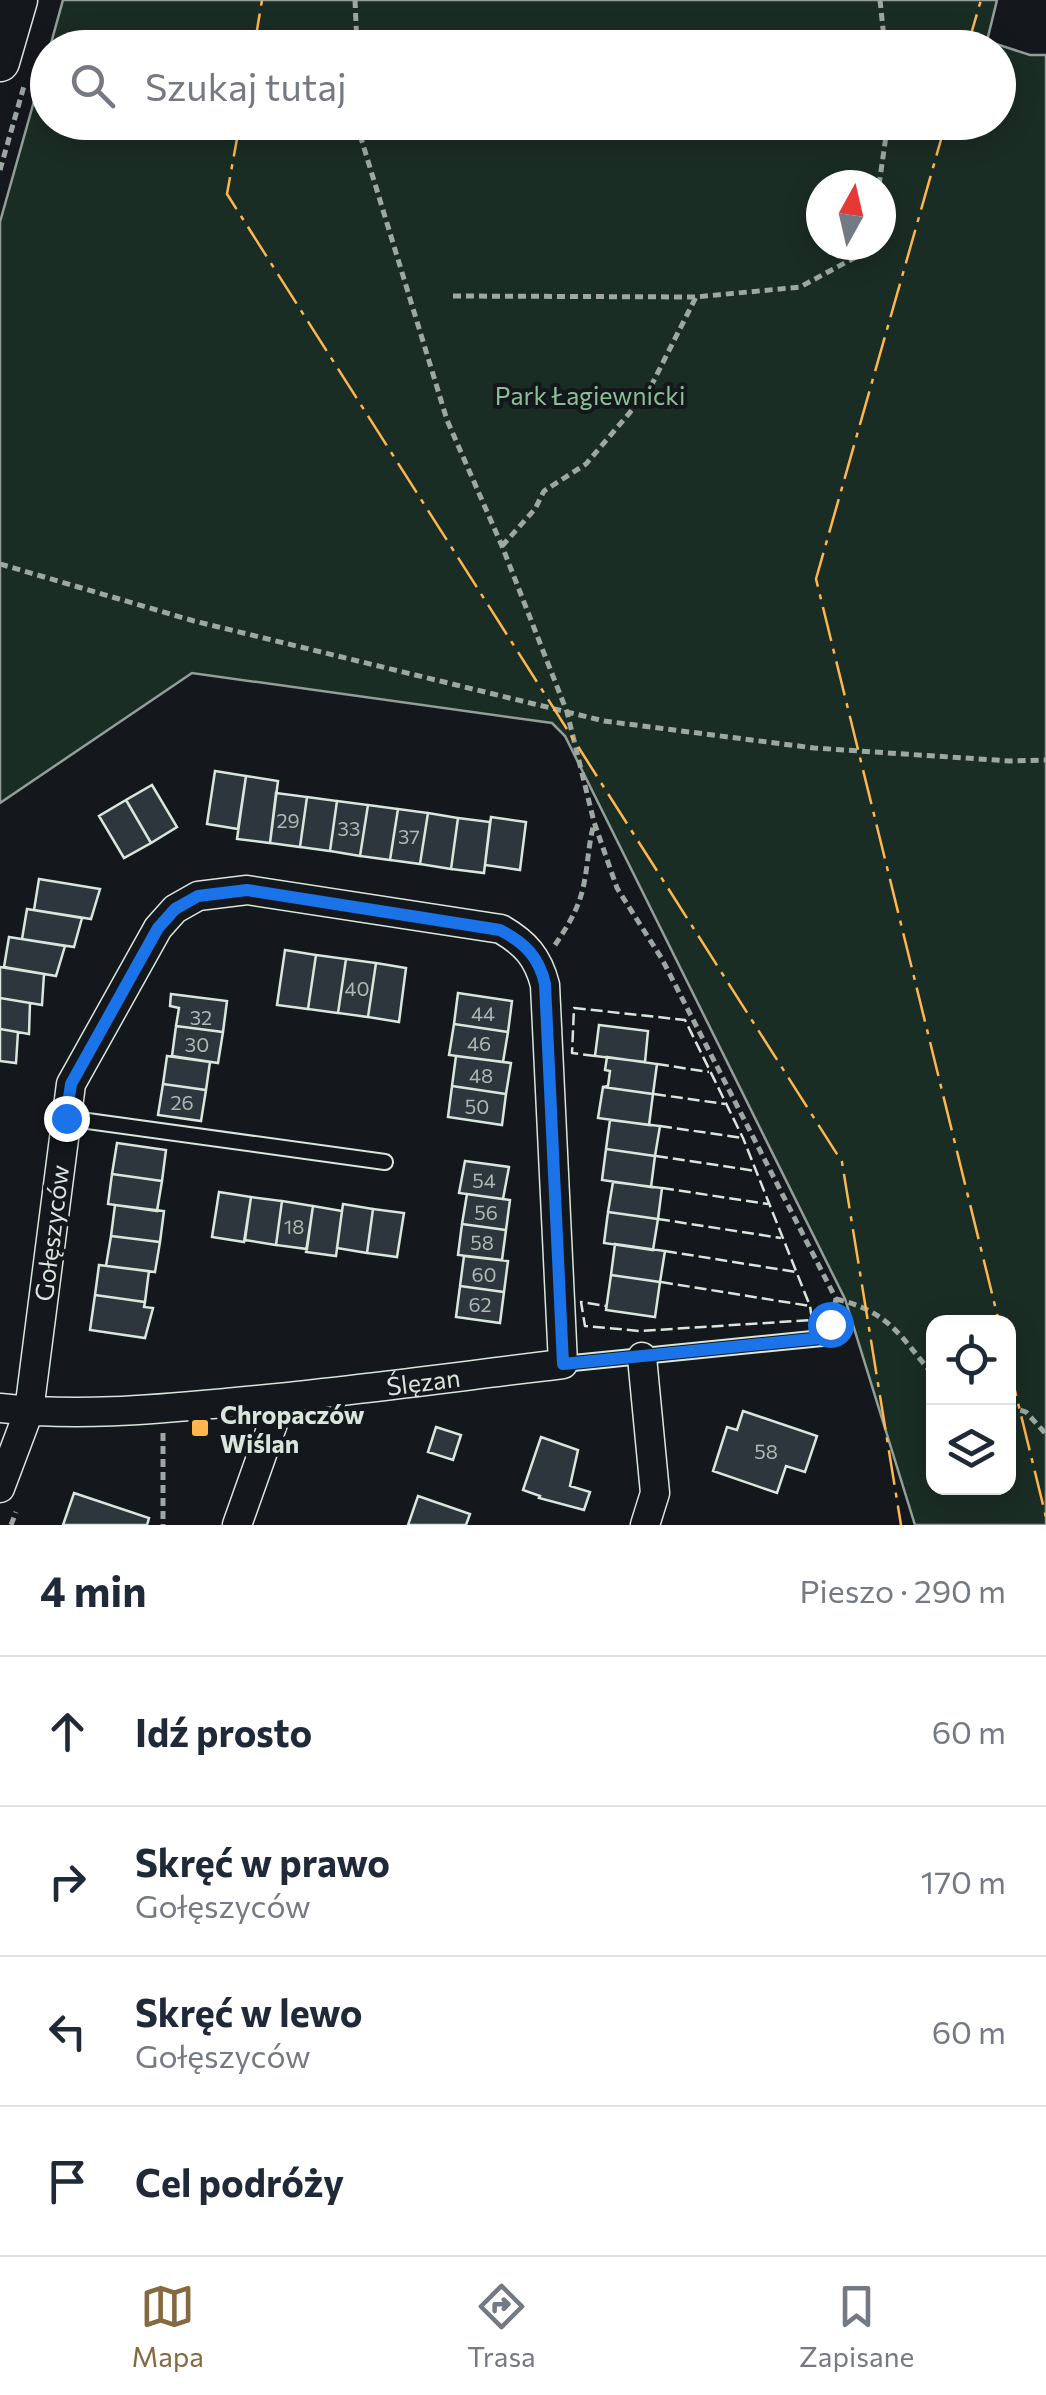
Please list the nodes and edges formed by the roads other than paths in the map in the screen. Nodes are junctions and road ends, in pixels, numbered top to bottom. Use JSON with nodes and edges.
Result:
{"nodes":[{"id":1,"x":18,"y":0,"type":"edge"},
{"id":2,"x":0,"y":62,"type":"edge"},
{"id":3,"x":66,"y":1118,"type":"junction"},
{"id":4,"x":385,"y":1162,"type":"dead end"},
{"id":5,"x":822,"y":1338,"type":"road end"},
{"id":6,"x":642,"y":1357,"type":"junction"},
{"id":7,"x":563,"y":1364,"type":"junction"},
{"id":8,"x":282,"y":1398,"type":"junction"},
{"id":9,"x":0,"y":1408,"type":"edge"},
{"id":10,"x":29,"y":1412,"type":"junction"},
{"id":11,"x":0,"y":1488,"type":"edge"},
{"id":12,"x":236,"y":1525,"type":"edge"},
{"id":13,"x":645,"y":1525,"type":"edge"}],
"edges":[{"from":1,"to":2,"type":"main road"},
{"from":3,"to":4,"type":"lane"},
{"from":3,"to":7,"type":"street","name":"Gołęszyców"},
{"from":3,"to":10,"type":"street","name":"Gołęszyców"},
{"from":5,"to":6,"type":"lane"},
{"from":6,"to":7,"type":"lane"},
{"from":6,"to":13,"type":"street"},
{"from":7,"to":8,"type":"street","name":"Ślęzan"},
{"from":8,"to":10,"type":"street","name":"Ślęzan"},
{"from":8,"to":12,"type":"street"},
{"from":9,"to":10,"type":"street","name":"Ślęzan"},
{"from":10,"to":11,"type":"street","name":"Gołęszyców"}]}
